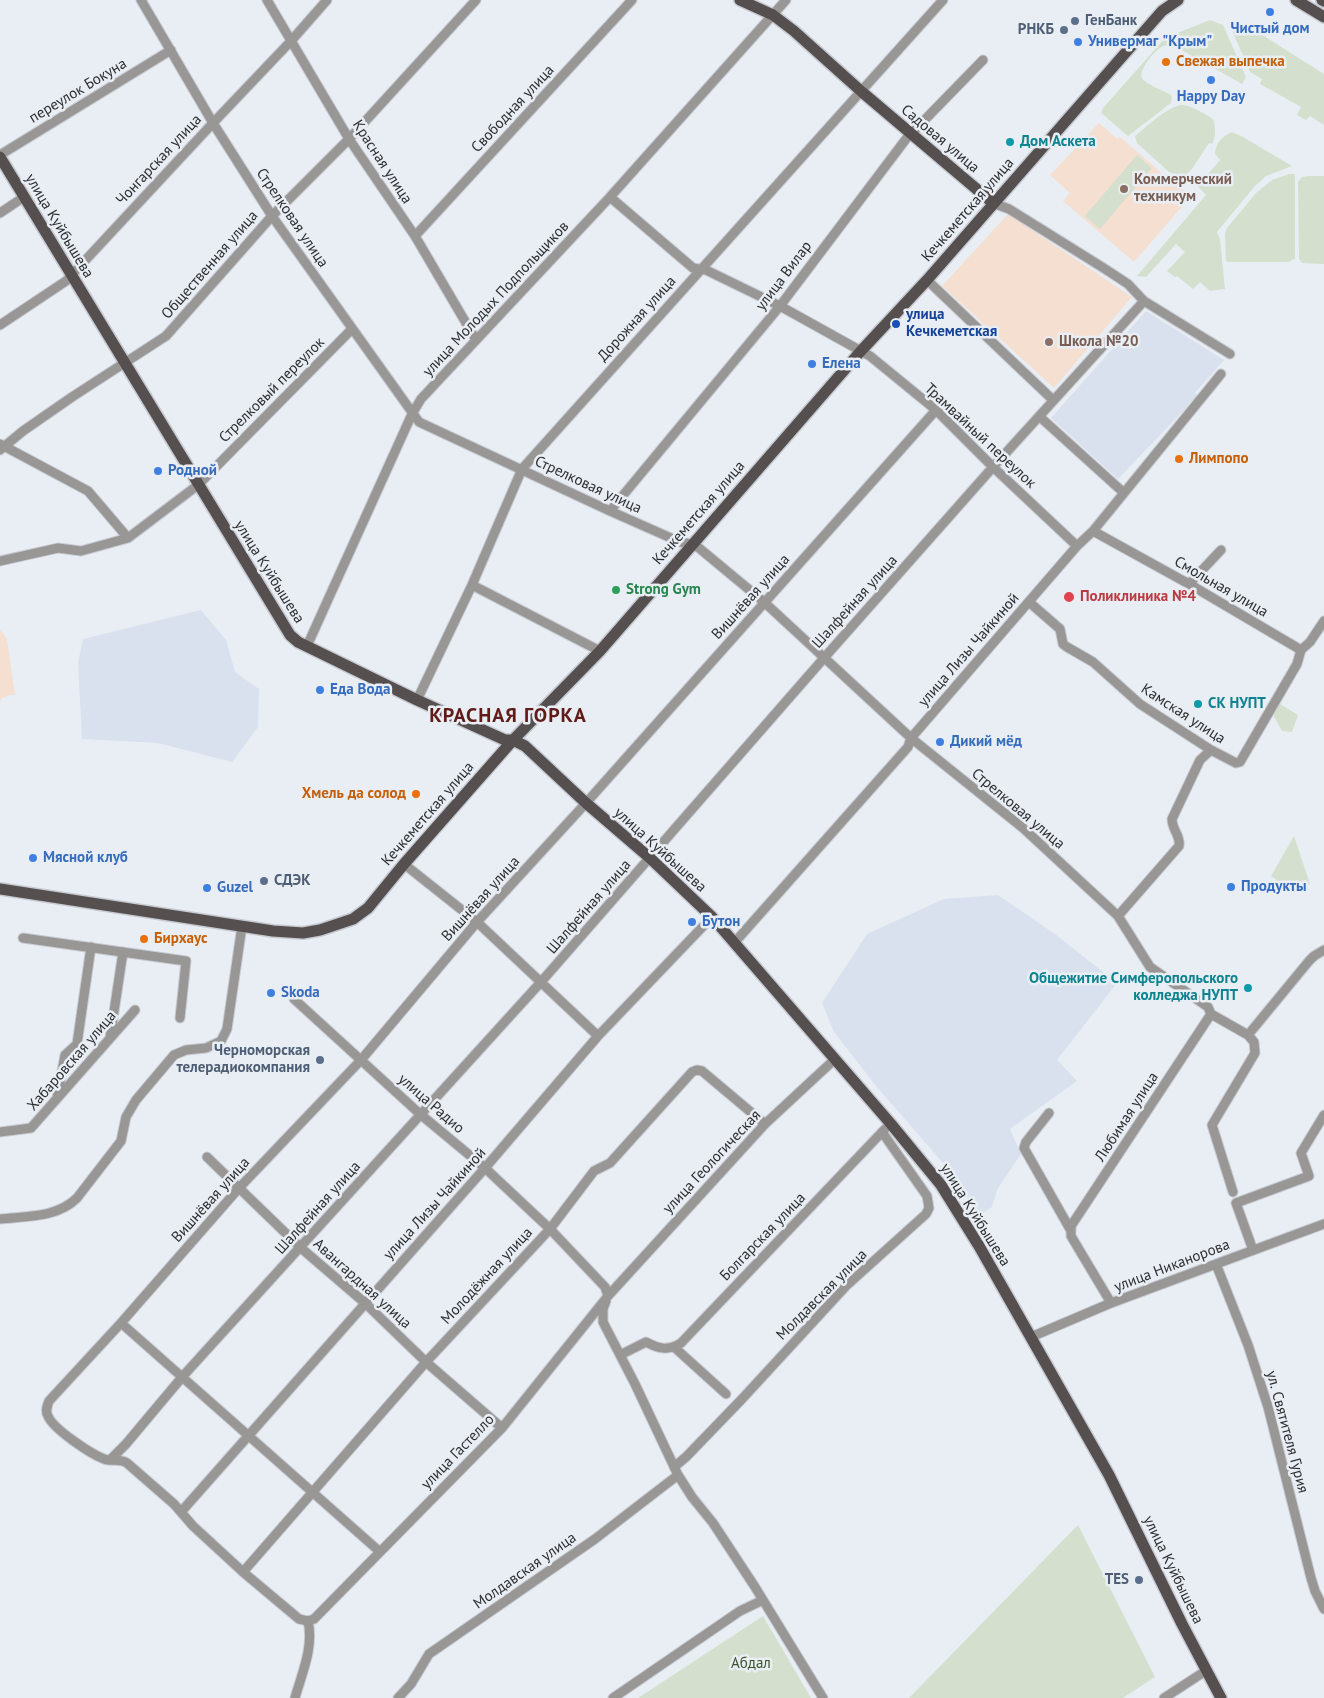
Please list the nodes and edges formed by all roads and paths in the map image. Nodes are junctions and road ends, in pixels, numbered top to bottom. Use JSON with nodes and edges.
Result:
{"nodes":[{"id":1,"x":141,"y":0,"type":"edge"},
{"id":2,"x":267,"y":0,"type":"edge"},
{"id":3,"x":327,"y":0,"type":"edge"},
{"id":4,"x":476,"y":0,"type":"edge"},
{"id":5,"x":632,"y":0,"type":"edge"},
{"id":6,"x":740,"y":0,"type":"edge"},
{"id":7,"x":786,"y":0,"type":"edge"},
{"id":8,"x":943,"y":0,"type":"edge"},
{"id":9,"x":1178,"y":0,"type":"edge"},
{"id":10,"x":1296,"y":0,"type":"edge"},
{"id":11,"x":1164,"y":6,"type":"edge"},
{"id":12,"x":773,"y":15,"type":"junction"},
{"id":13,"x":1324,"y":17,"type":"edge"},
{"id":14,"x":291,"y":41,"type":"junction"},
{"id":15,"x":171,"y":50,"type":"junction"},
{"id":16,"x":983,"y":60,"type":"dead end"},
{"id":17,"x":862,"y":92,"type":"junction"},
{"id":18,"x":213,"y":122,"type":"junction"},
{"id":19,"x":911,"y":134,"type":"junction"},
{"id":20,"x":349,"y":138,"type":"junction"},
{"id":21,"x":0,"y":156,"type":"edge"},
{"id":22,"x":24,"y":196,"type":"junction"},
{"id":23,"x":610,"y":197,"type":"junction"},
{"id":24,"x":993,"y":203,"type":"junction"},
{"id":25,"x":0,"y":213,"type":"edge"},
{"id":26,"x":272,"y":216,"type":"junction"},
{"id":27,"x":415,"y":236,"type":"junction"},
{"id":28,"x":700,"y":269,"type":"junction"},
{"id":29,"x":72,"y":274,"type":"junction"},
{"id":30,"x":927,"y":280,"type":"junction"},
{"id":31,"x":1144,"y":300,"type":"junction"},
{"id":32,"x":780,"y":306,"type":"junction"},
{"id":33,"x":0,"y":324,"type":"edge"},
{"id":34,"x":352,"y":329,"type":"junction"},
{"id":35,"x":476,"y":340,"type":"junction"},
{"id":36,"x":860,"y":352,"type":"junction"},
{"id":37,"x":1230,"y":354,"type":"dead end"},
{"id":38,"x":124,"y":364,"type":"junction"},
{"id":39,"x":1221,"y":374,"type":"dead end"},
{"id":40,"x":1053,"y":400,"type":"junction"},
{"id":41,"x":936,"y":410,"type":"junction"},
{"id":42,"x":412,"y":414,"type":"junction"},
{"id":43,"x":1040,"y":417,"type":"junction"},
{"id":44,"x":2,"y":447,"type":"edge"},
{"id":45,"x":993,"y":467,"type":"junction"},
{"id":46,"x":522,"y":470,"type":"junction"},
{"id":47,"x":198,"y":485,"type":"junction"},
{"id":48,"x":1124,"y":493,"type":"junction"},
{"id":49,"x":610,"y":511,"type":"junction"},
{"id":50,"x":1093,"y":531,"type":"junction"},
{"id":51,"x":128,"y":538,"type":"junction"},
{"id":52,"x":692,"y":544,"type":"junction"},
{"id":53,"x":1077,"y":546,"type":"junction"},
{"id":54,"x":1221,"y":550,"type":"dead end"},
{"id":55,"x":0,"y":561,"type":"edge"},
{"id":56,"x":1189,"y":584,"type":"junction"},
{"id":57,"x":472,"y":585,"type":"junction"},
{"id":58,"x":764,"y":602,"type":"junction"},
{"id":59,"x":1029,"y":602,"type":"junction"},
{"id":60,"x":1324,"y":621,"type":"edge"},
{"id":61,"x":308,"y":646,"type":"junction"},
{"id":62,"x":1301,"y":650,"type":"junction"},
{"id":63,"x":600,"y":651,"type":"junction"},
{"id":64,"x":824,"y":658,"type":"junction"},
{"id":65,"x":418,"y":700,"type":"junction"},
{"id":66,"x":911,"y":738,"type":"junction"},
{"id":67,"x":513,"y":740,"type":"junction"},
{"id":68,"x":1211,"y":750,"type":"junction"},
{"id":69,"x":586,"y":803,"type":"junction"},
{"id":70,"x":650,"y":858,"type":"junction"},
{"id":71,"x":404,"y":864,"type":"junction"},
{"id":72,"x":0,"y":889,"type":"edge"},
{"id":73,"x":1118,"y":916,"type":"junction"},
{"id":74,"x":712,"y":917,"type":"junction"},
{"id":75,"x":477,"y":922,"type":"junction"},
{"id":76,"x":242,"y":926,"type":"junction"},
{"id":77,"x":23,"y":938,"type":"dead end"},
{"id":78,"x":735,"y":942,"type":"junction"},
{"id":79,"x":91,"y":947,"type":"junction"},
{"id":80,"x":1324,"y":950,"type":"edge"},
{"id":81,"x":124,"y":952,"type":"junction"},
{"id":82,"x":541,"y":982,"type":"junction"},
{"id":83,"x":294,"y":999,"type":"dead end"},
{"id":84,"x":135,"y":1010,"type":"dead end"},
{"id":85,"x":1211,"y":1014,"type":"junction"},
{"id":86,"x":180,"y":1018,"type":"dead end"},
{"id":87,"x":1248,"y":1035,"type":"junction"},
{"id":88,"x":598,"y":1036,"type":"junction"},
{"id":89,"x":110,"y":1038,"type":"junction"},
{"id":90,"x":835,"y":1059,"type":"junction"},
{"id":91,"x":360,"y":1060,"type":"junction"},
{"id":92,"x":57,"y":1099,"type":"junction"},
{"id":93,"x":1049,"y":1113,"type":"dead end"},
{"id":94,"x":420,"y":1114,"type":"junction"},
{"id":95,"x":1324,"y":1115,"type":"edge"},
{"id":96,"x":764,"y":1124,"type":"junction"},
{"id":97,"x":890,"y":1124,"type":"junction"},
{"id":98,"x":0,"y":1132,"type":"edge"},
{"id":99,"x":882,"y":1132,"type":"junction"},
{"id":100,"x":207,"y":1158,"type":"dead end"},
{"id":101,"x":485,"y":1168,"type":"junction"},
{"id":102,"x":239,"y":1188,"type":"junction"},
{"id":103,"x":1233,"y":1192,"type":"dead end"},
{"id":104,"x":0,"y":1219,"type":"edge"},
{"id":105,"x":1324,"y":1224,"type":"edge"},
{"id":106,"x":550,"y":1229,"type":"junction"},
{"id":107,"x":1071,"y":1232,"type":"junction"},
{"id":108,"x":301,"y":1248,"type":"junction"},
{"id":109,"x":1253,"y":1250,"type":"junction"},
{"id":110,"x":1216,"y":1264,"type":"junction"},
{"id":111,"x":611,"y":1293,"type":"junction"},
{"id":112,"x":365,"y":1303,"type":"junction"},
{"id":113,"x":1111,"y":1303,"type":"junction"},
{"id":114,"x":122,"y":1323,"type":"junction"},
{"id":115,"x":1031,"y":1337,"type":"junction"},
{"id":116,"x":674,"y":1347,"type":"junction"},
{"id":117,"x":620,"y":1355,"type":"junction"},
{"id":118,"x":426,"y":1362,"type":"junction"},
{"id":119,"x":183,"y":1376,"type":"junction"},
{"id":120,"x":726,"y":1394,"type":"dead end"},
{"id":121,"x":502,"y":1428,"type":"junction"},
{"id":122,"x":248,"y":1434,"type":"junction"},
{"id":123,"x":110,"y":1460,"type":"junction"},
{"id":124,"x":676,"y":1471,"type":"junction"},
{"id":125,"x":313,"y":1493,"type":"junction"},
{"id":126,"x":181,"y":1512,"type":"junction"},
{"id":127,"x":379,"y":1552,"type":"junction"},
{"id":128,"x":243,"y":1572,"type":"junction"},
{"id":129,"x":763,"y":1600,"type":"junction"},
{"id":130,"x":1324,"y":1609,"type":"edge"},
{"id":131,"x":308,"y":1621,"type":"junction"},
{"id":132,"x":1207,"y":1670,"type":"junction"},
{"id":133,"x":296,"y":1698,"type":"edge"},
{"id":134,"x":398,"y":1698,"type":"edge"},
{"id":135,"x":613,"y":1698,"type":"edge"},
{"id":136,"x":823,"y":1698,"type":"edge"},
{"id":137,"x":1164,"y":1698,"type":"edge"},
{"id":138,"x":1221,"y":1698,"type":"edge"},
{"id":139,"x":1228,"y":1698,"type":"edge"}],
"edges":[{"from":1,"to":15,"type":"street","name":"Стрелковая улица"},
{"from":2,"to":14,"type":"street","name":"Красная улица"},
{"from":3,"to":14,"type":"street","name":"Чонгарская улица"},
{"from":4,"to":20,"type":"street","name":"Общественная улица"},
{"from":5,"to":27,"type":"street","name":"Свободная улица"},
{"from":6,"to":12,"type":"main road","name":"Садовая улица"},
{"from":7,"to":12,"type":"street","name":"улица Молодых Подпольщиков"},
{"from":8,"to":17,"type":"street","name":"Дорожная улица"},
{"from":9,"to":11,"type":"main road","name":"Кечкеметская улица"},
{"from":10,"to":13,"type":"main road"},
{"from":11,"to":24,"type":"main road","name":"Кечкеметская улица"},
{"from":12,"to":17,"type":"main road","name":"Садовая улица"},
{"from":12,"to":23,"type":"street","name":"улица Молодых Подпольщиков"},
{"from":14,"to":18,"type":"street","name":"Чонгарская улица"},
{"from":14,"to":20,"type":"street","name":"Красная улица"},
{"from":15,"to":18,"type":"street","name":"Стрелковая улица"},
{"from":15,"to":21,"type":"street","name":"переулок Бокуна"},
{"from":16,"to":19,"type":"street","name":"улица Вилар"},
{"from":17,"to":19,"type":"main road","name":"Садовая улица"},
{"from":17,"to":28,"type":"street","name":"Дорожная улица"},
{"from":18,"to":26,"type":"street","name":"Стрелковая улица"},
{"from":18,"to":29,"type":"street","name":"Чонгарская улица"},
{"from":19,"to":24,"type":"main road","name":"Садовая улица"},
{"from":19,"to":32,"type":"street","name":"улица Вилар"},
{"from":20,"to":26,"type":"street","name":"Общественная улица"},
{"from":20,"to":27,"type":"street","name":"Красная улица"},
{"from":21,"to":22,"type":"main road","name":"улица Куйбышева"},
{"from":22,"to":25,"type":"street"},
{"from":22,"to":29,"type":"main road","name":"улица Куйбышева"},
{"from":23,"to":28,"type":"street","name":"Трамвайный переулок"},
{"from":23,"to":35,"type":"street","name":"улица Молодых Подпольщиков"},
{"from":24,"to":30,"type":"main road","name":"Кечкеметская улица"},
{"from":24,"to":31,"type":"street","name":"Садовая улица"},
{"from":26,"to":34,"type":"street","name":"Стрелковая улица"},
{"from":26,"to":38,"type":"street","name":"Общественная улица"},
{"from":27,"to":35,"type":"street","name":"Красная улица"},
{"from":28,"to":32,"type":"street","name":"Трамвайный переулок"},
{"from":28,"to":46,"type":"street","name":"Дорожная улица"},
{"from":29,"to":33,"type":"street","name":"Чонгарская улица"},
{"from":29,"to":38,"type":"main road","name":"улица Куйбышева"},
{"from":30,"to":36,"type":"main road","name":"Кечкеметская улица"},
{"from":30,"to":40,"type":"street"},
{"from":31,"to":37,"type":"street","name":"Садовая улица"},
{"from":31,"to":40,"type":"street","name":"Шалфейная улица"},
{"from":32,"to":36,"type":"street","name":"Трамвайный переулок"},
{"from":32,"to":49,"type":"street","name":"улица Вилар"},
{"from":34,"to":42,"type":"street","name":"Стрелковая улица"},
{"from":34,"to":47,"type":"street","name":"Стрелковый переулок"},
{"from":35,"to":42,"type":"street","name":"улица Молодых Подпольщиков"},
{"from":36,"to":41,"type":"street","name":"Трамвайный переулок"},
{"from":36,"to":52,"type":"main road","name":"Кечкеметская улица"},
{"from":38,"to":44,"type":"street","name":"Общественная улица"},
{"from":38,"to":47,"type":"main road","name":"улица Куйбышева"},
{"from":39,"to":48,"type":"street","name":"улица Лизы Чайкиной"},
{"from":40,"to":43,"type":"street","name":"Шалфейная улица"},
{"from":41,"to":45,"type":"street","name":"Трамвайный переулок"},
{"from":41,"to":58,"type":"street","name":"Вишнёвая улица"},
{"from":42,"to":46,"type":"street","name":"Стрелковая улица"},
{"from":42,"to":61,"type":"street","name":"улица Молодых Подпольщиков"},
{"from":43,"to":45,"type":"street","name":"Шалфейная улица"},
{"from":43,"to":48,"type":"street"},
{"from":44,"to":51,"type":"street"},
{"from":45,"to":53,"type":"street","name":"Трамвайный переулок"},
{"from":45,"to":64,"type":"street","name":"Шалфейная улица"},
{"from":46,"to":49,"type":"street","name":"Стрелковая улица"},
{"from":46,"to":57,"type":"street","name":"Дорожная улица"},
{"from":47,"to":51,"type":"street","name":"Стрелковый переулок"},
{"from":47,"to":61,"type":"main road","name":"улица Куйбышева"},
{"from":48,"to":50,"type":"street","name":"улица Лизы Чайкиной"},
{"from":49,"to":52,"type":"street","name":"Стрелковая улица"},
{"from":50,"to":53,"type":"street","name":"улица Лизы Чайкиной"},
{"from":50,"to":56,"type":"street","name":"Смольная улица"},
{"from":51,"to":55,"type":"street","name":"Стрелковый переулок"},
{"from":52,"to":58,"type":"street","name":"Стрелковая улица"},
{"from":52,"to":63,"type":"main road","name":"Кечкеметская улица"},
{"from":53,"to":59,"type":"street","name":"улица Лизы Чайкиной"},
{"from":54,"to":56,"type":"street"},
{"from":56,"to":62,"type":"street","name":"Смольная улица"},
{"from":57,"to":63,"type":"street"},
{"from":57,"to":65,"type":"street","name":"Дорожная улица"},
{"from":58,"to":64,"type":"street","name":"Стрелковая улица"},
{"from":58,"to":69,"type":"street","name":"Вишнёвая улица"},
{"from":59,"to":66,"type":"street","name":"улица Лизы Чайкиной"},
{"from":59,"to":68,"type":"street","name":"Камская улица"},
{"from":60,"to":62,"type":"street"},
{"from":61,"to":65,"type":"main road","name":"улица Куйбышева"},
{"from":62,"to":68,"type":"street","name":"Камская улица"},
{"from":63,"to":67,"type":"main road","name":"Кечкеметская улица"},
{"from":64,"to":66,"type":"street","name":"Стрелковая улица"},
{"from":64,"to":70,"type":"street","name":"Шалфейная улица"},
{"from":65,"to":67,"type":"main road","name":"улица Куйбышева"},
{"from":66,"to":73,"type":"street","name":"Стрелковая улица"},
{"from":66,"to":78,"type":"street","name":"улица Лизы Чайкиной"},
{"from":67,"to":69,"type":"main road","name":"улица Куйбышева"},
{"from":67,"to":71,"type":"main road","name":"Кечкеметская улица"},
{"from":68,"to":73,"type":"street"},
{"from":69,"to":70,"type":"main road","name":"улица Куйбышева"},
{"from":69,"to":75,"type":"street","name":"Вишнёвая улица"},
{"from":70,"to":74,"type":"main road","name":"улица Куйбышева"},
{"from":70,"to":82,"type":"street","name":"Шалфейная улица"},
{"from":71,"to":75,"type":"street"},
{"from":71,"to":76,"type":"main road","name":"Кечкеметская улица"},
{"from":72,"to":76,"type":"main road","name":"Кечкеметская улица"},
{"from":73,"to":85,"type":"street","name":"Стрелковая улица"},
{"from":74,"to":78,"type":"main road","name":"улица Куйбышева"},
{"from":74,"to":88,"type":"street","name":"улица Лизы Чайкиной"},
{"from":75,"to":82,"type":"street"},
{"from":75,"to":91,"type":"street","name":"Вишнёвая улица"},
{"from":76,"to":104,"type":"street"},
{"from":77,"to":79,"type":"street"},
{"from":78,"to":90,"type":"main road","name":"улица Куйбышева"},
{"from":79,"to":81,"type":"street"},
{"from":79,"to":92,"type":"street"},
{"from":80,"to":87,"type":"street"},
{"from":81,"to":86,"type":"street"},
{"from":81,"to":89,"type":"street"},
{"from":82,"to":88,"type":"street"},
{"from":82,"to":94,"type":"street","name":"Шалфейная улица"},
{"from":83,"to":91,"type":"street","name":"улица Радио"},
{"from":84,"to":89,"type":"street","name":"Хабаровская улица"},
{"from":85,"to":87,"type":"street","name":"Стрелковая улица"},
{"from":85,"to":107,"type":"street","name":"Любимая улица"},
{"from":87,"to":103,"type":"street"},
{"from":88,"to":101,"type":"street","name":"улица Лизы Чайкиной"},
{"from":89,"to":92,"type":"street","name":"Хабаровская улица"},
{"from":90,"to":96,"type":"street","name":"улица Геологическая"},
{"from":90,"to":97,"type":"main road","name":"улица Куйбышева"},
{"from":91,"to":94,"type":"street","name":"улица Радио"},
{"from":91,"to":102,"type":"street","name":"Вишнёвая улица"},
{"from":92,"to":98,"type":"street","name":"Хабаровская улица"},
{"from":93,"to":107,"type":"street"},
{"from":94,"to":101,"type":"street","name":"улица Радио"},
{"from":94,"to":108,"type":"street","name":"Шалфейная улица"},
{"from":95,"to":109,"type":"street"},
{"from":96,"to":106,"type":"street","name":"Молодёжная улица"},
{"from":96,"to":111,"type":"street","name":"улица Геологическая"},
{"from":97,"to":99,"type":"street","name":"Болгарская улица"},
{"from":97,"to":115,"type":"main road","name":"улица Куйбышева"},
{"from":99,"to":116,"type":"street","name":"Болгарская улица"},
{"from":99,"to":124,"type":"street","name":"Молдавская улица"},
{"from":100,"to":102,"type":"street","name":"Авангардная улица"},
{"from":101,"to":106,"type":"street","name":"улица Радио"},
{"from":101,"to":112,"type":"street","name":"улица Лизы Чайкиной"},
{"from":102,"to":108,"type":"street","name":"Авангардная улица"},
{"from":102,"to":114,"type":"street","name":"Вишнёвая улица"},
{"from":105,"to":109,"type":"street","name":"улица Никанорова"},
{"from":106,"to":111,"type":"street","name":"улица Радио"},
{"from":106,"to":118,"type":"street","name":"Молодёжная улица"},
{"from":107,"to":113,"type":"street"},
{"from":108,"to":112,"type":"street","name":"Авангардная улица"},
{"from":108,"to":119,"type":"street","name":"Шалфейная улица"},
{"from":109,"to":110,"type":"street","name":"улица Никанорова"},
{"from":110,"to":113,"type":"street","name":"улица Никанорова"},
{"from":110,"to":130,"type":"street","name":"ул. Святителя Гурия"},
{"from":111,"to":117,"type":"street"},
{"from":111,"to":121,"type":"street","name":"улица Гастелло"},
{"from":112,"to":118,"type":"street","name":"Авангардная улица"},
{"from":112,"to":122,"type":"street","name":"улица Лизы Чайкиной"},
{"from":113,"to":115,"type":"street","name":"улица Никанорова"},
{"from":114,"to":119,"type":"street"},
{"from":114,"to":123,"type":"street","name":"Вишнёвая улица"},
{"from":115,"to":132,"type":"main road","name":"улица Куйбышева"},
{"from":116,"to":117,"type":"street"},
{"from":116,"to":120,"type":"street"},
{"from":117,"to":124,"type":"street"},
{"from":118,"to":121,"type":"street","name":"Авангардная улица"},
{"from":118,"to":125,"type":"street","name":"Молодёжная улица"},
{"from":119,"to":122,"type":"street"},
{"from":119,"to":123,"type":"street","name":"Шалфейная улица"},
{"from":121,"to":127,"type":"street","name":"улица Гастелло"},
{"from":122,"to":125,"type":"street"},
{"from":122,"to":126,"type":"street","name":"улица Лизы Чайкиной"},
{"from":123,"to":126,"type":"street"},
{"from":124,"to":129,"type":"street"},
{"from":124,"to":134,"type":"street","name":"Молдавская улица"},
{"from":125,"to":127,"type":"street"},
{"from":125,"to":128,"type":"street","name":"Молодёжная улица"},
{"from":126,"to":128,"type":"street"},
{"from":127,"to":131,"type":"street","name":"улица Гастелло"},
{"from":128,"to":131,"type":"street"},
{"from":129,"to":135,"type":"street"},
{"from":129,"to":136,"type":"street"},
{"from":131,"to":133,"type":"street"},
{"from":132,"to":137,"type":"street"},
{"from":132,"to":138,"type":"main road"},
{"from":132,"to":139,"type":"main road"}]}
